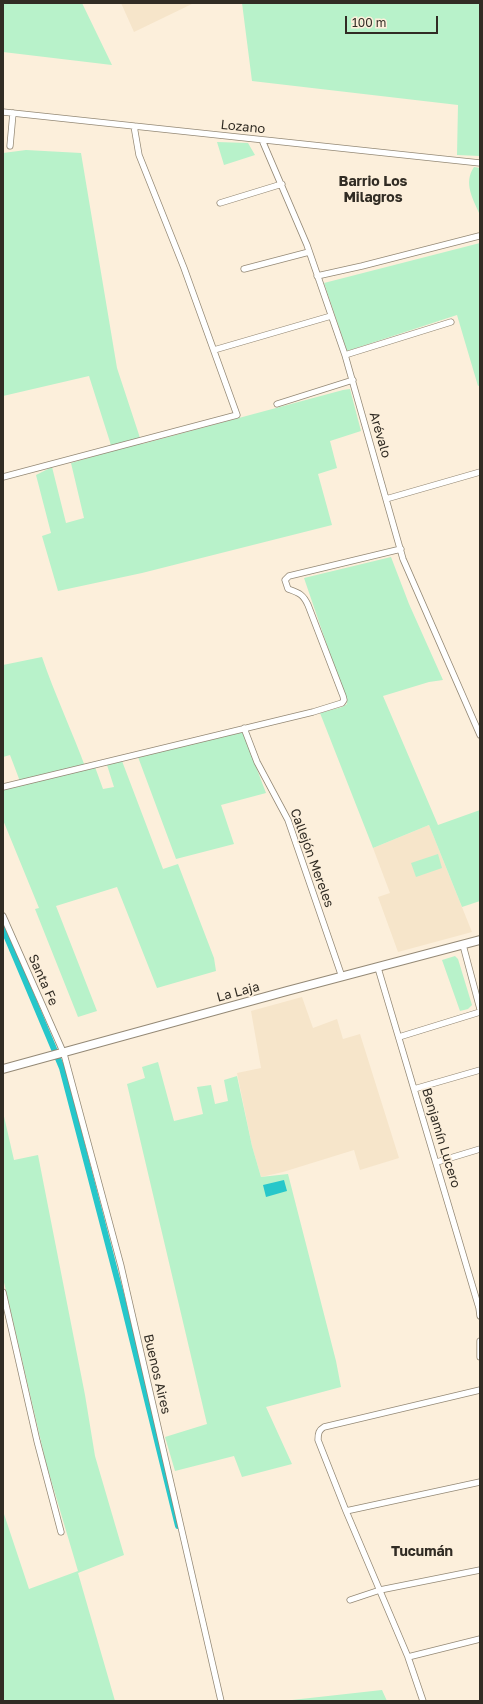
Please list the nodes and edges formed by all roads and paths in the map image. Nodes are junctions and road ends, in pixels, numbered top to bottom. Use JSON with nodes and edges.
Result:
{"nodes":[{"id":1,"x":3,"y":112,"type":"edge"},
{"id":2,"x":13,"y":113,"type":"junction"},
{"id":3,"x":134,"y":126,"type":"junction"},
{"id":4,"x":262,"y":140,"type":"junction"},
{"id":5,"x":10,"y":146,"type":"dead end"},
{"id":6,"x":480,"y":163,"type":"edge"},
{"id":7,"x":282,"y":184,"type":"junction"},
{"id":8,"x":220,"y":203,"type":"dead end"},
{"id":9,"x":479,"y":236,"type":"edge"},
{"id":10,"x":309,"y":252,"type":"junction"},
{"id":11,"x":244,"y":269,"type":"dead end"},
{"id":12,"x":317,"y":276,"type":"junction"},
{"id":13,"x":331,"y":316,"type":"junction"},
{"id":14,"x":451,"y":322,"type":"dead end"},
{"id":15,"x":214,"y":350,"type":"junction"},
{"id":16,"x":345,"y":356,"type":"junction"},
{"id":17,"x":353,"y":380,"type":"junction"},
{"id":18,"x":277,"y":404,"type":"dead end"},
{"id":19,"x":480,"y":472,"type":"edge"},
{"id":20,"x":3,"y":477,"type":"edge"},
{"id":21,"x":386,"y":499,"type":"junction"},
{"id":22,"x":401,"y":549,"type":"junction"},
{"id":23,"x":244,"y":728,"type":"junction"},
{"id":24,"x":479,"y":731,"type":"edge"},
{"id":25,"x":3,"y":787,"type":"edge"},
{"id":26,"x":3,"y":916,"type":"edge"},
{"id":27,"x":480,"y":940,"type":"edge"},
{"id":28,"x":463,"y":945,"type":"junction"},
{"id":29,"x":378,"y":968,"type":"junction"},
{"id":30,"x":342,"y":977,"type":"junction"},
{"id":31,"x":480,"y":1010,"type":"edge"},
{"id":32,"x":399,"y":1037,"type":"junction"},
{"id":33,"x":60,"y":1055,"type":"junction"},
{"id":34,"x":3,"y":1070,"type":"edge"},
{"id":35,"x":480,"y":1070,"type":"edge"},
{"id":36,"x":414,"y":1089,"type":"junction"},
{"id":37,"x":480,"y":1149,"type":"edge"},
{"id":38,"x":437,"y":1162,"type":"junction"},
{"id":39,"x":3,"y":1292,"type":"edge"},
{"id":40,"x":480,"y":1308,"type":"edge"},
{"id":41,"x":480,"y":1316,"type":"edge"},
{"id":42,"x":480,"y":1341,"type":"edge"},
{"id":43,"x":480,"y":1357,"type":"edge"},
{"id":44,"x":480,"y":1390,"type":"edge"},
{"id":45,"x":480,"y":1482,"type":"edge"},
{"id":46,"x":346,"y":1511,"type":"junction"},
{"id":47,"x":61,"y":1532,"type":"dead end"},
{"id":48,"x":480,"y":1570,"type":"edge"},
{"id":49,"x":380,"y":1590,"type":"junction"},
{"id":50,"x":350,"y":1600,"type":"dead end"},
{"id":51,"x":480,"y":1639,"type":"edge"},
{"id":52,"x":408,"y":1657,"type":"junction"},
{"id":53,"x":221,"y":1701,"type":"edge"},
{"id":54,"x":423,"y":1701,"type":"edge"}],
"edges":[{"from":1,"to":2,"type":"street","name":"Lozano"},
{"from":2,"to":3,"type":"street","name":"Lozano"},
{"from":2,"to":5,"type":"street"},
{"from":3,"to":4,"type":"street","name":"Lozano"},
{"from":3,"to":15,"type":"street"},
{"from":4,"to":6,"type":"street","name":"Lozano"},
{"from":4,"to":7,"type":"street","name":"Arévalo"},
{"from":7,"to":8,"type":"street"},
{"from":7,"to":10,"type":"street","name":"Arévalo"},
{"from":9,"to":12,"type":"street"},
{"from":10,"to":11,"type":"street"},
{"from":10,"to":12,"type":"street","name":"Arévalo"},
{"from":12,"to":13,"type":"street","name":"Arévalo"},
{"from":13,"to":15,"type":"street"},
{"from":13,"to":16,"type":"street","name":"Arévalo"},
{"from":14,"to":16,"type":"street"},
{"from":15,"to":20,"type":"street"},
{"from":16,"to":17,"type":"street","name":"Arévalo"},
{"from":17,"to":18,"type":"street"},
{"from":17,"to":21,"type":"street","name":"Arévalo"},
{"from":19,"to":21,"type":"street"},
{"from":21,"to":22,"type":"street","name":"Arévalo"},
{"from":22,"to":23,"type":"street"},
{"from":22,"to":24,"type":"street","name":"Arévalo"},
{"from":23,"to":25,"type":"street"},
{"from":23,"to":30,"type":"street","name":"Callejón Mereles"},
{"from":26,"to":33,"type":"street","name":"Santa Fe"},
{"from":27,"to":28,"type":"main road","name":"La Laja"},
{"from":28,"to":29,"type":"main road","name":"La Laja"},
{"from":28,"to":31,"type":"street"},
{"from":29,"to":30,"type":"main road","name":"La Laja"},
{"from":29,"to":32,"type":"street","name":"Benjamín Lucero"},
{"from":30,"to":33,"type":"main road","name":"La Laja"},
{"from":31,"to":32,"type":"street"},
{"from":32,"to":36,"type":"street","name":"Benjamín Lucero"},
{"from":33,"to":34,"type":"main road","name":"La Laja"},
{"from":33,"to":53,"type":"street","name":"Buenos Aires"},
{"from":35,"to":36,"type":"street"},
{"from":36,"to":38,"type":"street","name":"Benjamín Lucero"},
{"from":37,"to":38,"type":"street"},
{"from":38,"to":40,"type":"street","name":"Benjamín Lucero"},
{"from":39,"to":47,"type":"street"},
{"from":40,"to":41,"type":"street","name":"Benjamín Lucero"},
{"from":42,"to":43,"type":"street"},
{"from":44,"to":46,"type":"street"},
{"from":45,"to":46,"type":"street"},
{"from":46,"to":49,"type":"street"},
{"from":48,"to":49,"type":"street"},
{"from":49,"to":50,"type":"street"},
{"from":49,"to":52,"type":"street"},
{"from":51,"to":52,"type":"street"},
{"from":52,"to":54,"type":"street"}]}
